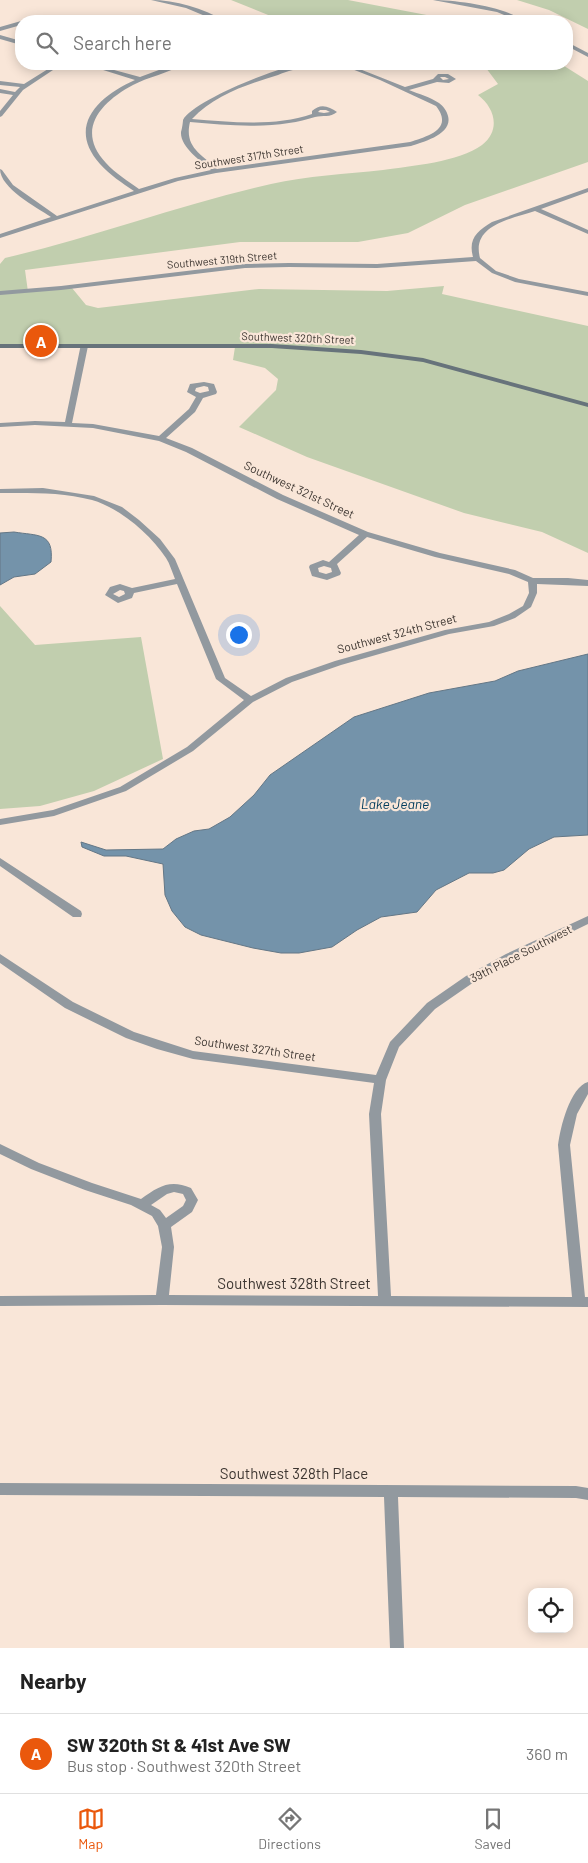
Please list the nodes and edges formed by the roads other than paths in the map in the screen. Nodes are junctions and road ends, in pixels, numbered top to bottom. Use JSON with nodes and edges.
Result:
{"nodes":[{"id":1,"x":154,"y":0,"type":"edge"},
{"id":2,"x":436,"y":0,"type":"edge"},
{"id":3,"x":207,"y":15,"type":"edge"},
{"id":4,"x":506,"y":15,"type":"edge"},
{"id":5,"x":15,"y":25,"type":"edge"},
{"id":6,"x":0,"y":29,"type":"edge"},
{"id":7,"x":0,"y":37,"type":"edge"},
{"id":8,"x":15,"y":41,"type":"edge"},
{"id":9,"x":573,"y":47,"type":"edge"},
{"id":10,"x":588,"y":55,"type":"edge"},
{"id":11,"x":49,"y":70,"type":"edge"},
{"id":12,"x":109,"y":70,"type":"edge"},
{"id":13,"x":162,"y":70,"type":"edge"},
{"id":14,"x":288,"y":70,"type":"edge"},
{"id":15,"x":357,"y":70,"type":"edge"},
{"id":16,"x":139,"y":78,"type":"junction"},
{"id":17,"x":437,"y":80,"type":"dead end"},
{"id":18,"x":0,"y":83,"type":"edge"},
{"id":19,"x":24,"y":86,"type":"junction"},
{"id":20,"x":405,"y":89,"type":"junction"},
{"id":21,"x":0,"y":91,"type":"edge"},
{"id":22,"x":16,"y":94,"type":"junction"},
{"id":23,"x":317,"y":114,"type":"dead end"},
{"id":24,"x":0,"y":115,"type":"edge"},
{"id":25,"x":186,"y":120,"type":"junction"},
{"id":26,"x":216,"y":170,"type":"junction"},
{"id":27,"x":0,"y":171,"type":"edge"},
{"id":28,"x":11,"y":186,"type":"junction"},
{"id":29,"x":0,"y":188,"type":"edge"},
{"id":30,"x":588,"y":190,"type":"edge"},
{"id":31,"x":138,"y":191,"type":"junction"},
{"id":32,"x":537,"y":209,"type":"junction"},
{"id":33,"x":56,"y":218,"type":"junction"},
{"id":34,"x":588,"y":232,"type":"edge"},
{"id":35,"x":0,"y":236,"type":"edge"},
{"id":36,"x":476,"y":259,"type":"junction"},
{"id":37,"x":0,"y":293,"type":"edge"},
{"id":38,"x":588,"y":294,"type":"edge"},
{"id":39,"x":0,"y":346,"type":"edge"},
{"id":40,"x":84,"y":346,"type":"junction"},
{"id":41,"x":200,"y":396,"type":"dead end"},
{"id":42,"x":588,"y":405,"type":"edge"},
{"id":43,"x":68,"y":424,"type":"junction"},
{"id":44,"x":0,"y":425,"type":"edge"},
{"id":45,"x":160,"y":439,"type":"junction"},
{"id":46,"x":0,"y":491,"type":"edge"},
{"id":47,"x":365,"y":534,"type":"junction"},
{"id":48,"x":332,"y":564,"type":"dead end"},
{"id":49,"x":179,"y":581,"type":"junction"},
{"id":50,"x":532,"y":581,"type":"junction"},
{"id":51,"x":588,"y":583,"type":"edge"},
{"id":52,"x":130,"y":591,"type":"dead end"},
{"id":53,"x":250,"y":700,"type":"junction"},
{"id":54,"x":0,"y":822,"type":"edge"},
{"id":55,"x":0,"y":861,"type":"edge"},
{"id":56,"x":77,"y":914,"type":"dead end"},
{"id":57,"x":588,"y":920,"type":"edge"},
{"id":58,"x":0,"y":958,"type":"edge"},
{"id":59,"x":380,"y":1080,"type":"junction"},
{"id":60,"x":588,"y":1086,"type":"edge"},
{"id":61,"x":0,"y":1149,"type":"edge"},
{"id":62,"x":142,"y":1205,"type":"junction"},
{"id":63,"x":164,"y":1225,"type":"junction"},
{"id":64,"x":162,"y":1300,"type":"junction"},
{"id":65,"x":385,"y":1300,"type":"junction"},
{"id":66,"x":0,"y":1301,"type":"edge"},
{"id":67,"x":583,"y":1302,"type":"edge"},
{"id":68,"x":0,"y":1489,"type":"edge"},
{"id":69,"x":391,"y":1490,"type":"junction"},
{"id":70,"x":588,"y":1494,"type":"edge"},
{"id":71,"x":397,"y":1648,"type":"edge"}],
"edges":[{"from":1,"to":3,"type":"street"},
{"from":2,"to":4,"type":"street"},
{"from":5,"to":6,"type":"street"},
{"from":7,"to":8,"type":"street"},
{"from":9,"to":10,"type":"street"},
{"from":11,"to":19,"type":"street"},
{"from":12,"to":16,"type":"street"},
{"from":13,"to":16,"type":"street"},
{"from":14,"to":25,"type":"street"},
{"from":15,"to":20,"type":"street"},
{"from":16,"to":31,"type":"street"},
{"from":17,"to":20,"type":"street"},
{"from":18,"to":19,"type":"street"},
{"from":19,"to":22,"type":"street"},
{"from":20,"to":26,"type":"street","name":"Southwest 317th Street"},
{"from":21,"to":22,"type":"street"},
{"from":22,"to":24,"type":"street"},
{"from":23,"to":25,"type":"street"},
{"from":25,"to":26,"type":"street"},
{"from":26,"to":31,"type":"street","name":"Southwest 317th Street"},
{"from":27,"to":28,"type":"street"},
{"from":28,"to":29,"type":"street"},
{"from":28,"to":33,"type":"street"},
{"from":30,"to":32,"type":"street"},
{"from":31,"to":33,"type":"street","name":"Southwest 317th Street"},
{"from":32,"to":34,"type":"street"},
{"from":32,"to":36,"type":"street"},
{"from":33,"to":35,"type":"street","name":"Southwest 317th Street"},
{"from":36,"to":37,"type":"street","name":"Southwest 319th Street"},
{"from":36,"to":38,"type":"street"},
{"from":39,"to":40,"type":"main road","name":"Southwest 320th Street"},
{"from":40,"to":42,"type":"main road","name":"Southwest 320th Street"},
{"from":40,"to":43,"type":"street"},
{"from":41,"to":45,"type":"street"},
{"from":43,"to":44,"type":"street","name":"Southwest 321st Street"},
{"from":43,"to":45,"type":"street","name":"Southwest 321st Street"},
{"from":45,"to":47,"type":"street","name":"Southwest 321st Street"},
{"from":46,"to":49,"type":"street"},
{"from":47,"to":48,"type":"street"},
{"from":47,"to":50,"type":"street","name":"Southwest 321st Street"},
{"from":49,"to":52,"type":"street"},
{"from":49,"to":53,"type":"street"},
{"from":50,"to":51,"type":"street","name":"Southwest 321st Street"},
{"from":50,"to":53,"type":"street","name":"Southwest 324th Street"},
{"from":53,"to":54,"type":"street","name":"Southwest 324th Street"},
{"from":55,"to":56,"type":"street"},
{"from":57,"to":59,"type":"street","name":"39th Place Southwest"},
{"from":58,"to":59,"type":"street","name":"Southwest 327th Street"},
{"from":59,"to":65,"type":"street","name":"39th Place Southwest"},
{"from":60,"to":67,"type":"street"},
{"from":61,"to":62,"type":"street"},
{"from":62,"to":63,"type":"street"},
{"from":62,"to":63,"type":"street"},
{"from":63,"to":64,"type":"street"},
{"from":64,"to":65,"type":"street","name":"Southwest 328th Street"},
{"from":64,"to":66,"type":"street","name":"Southwest 328th Street"},
{"from":65,"to":67,"type":"street","name":"Southwest 328th Street"},
{"from":68,"to":69,"type":"street","name":"Southwest 328th Place"},
{"from":69,"to":70,"type":"street","name":"Southwest 328th Place"},
{"from":69,"to":71,"type":"street"}]}
